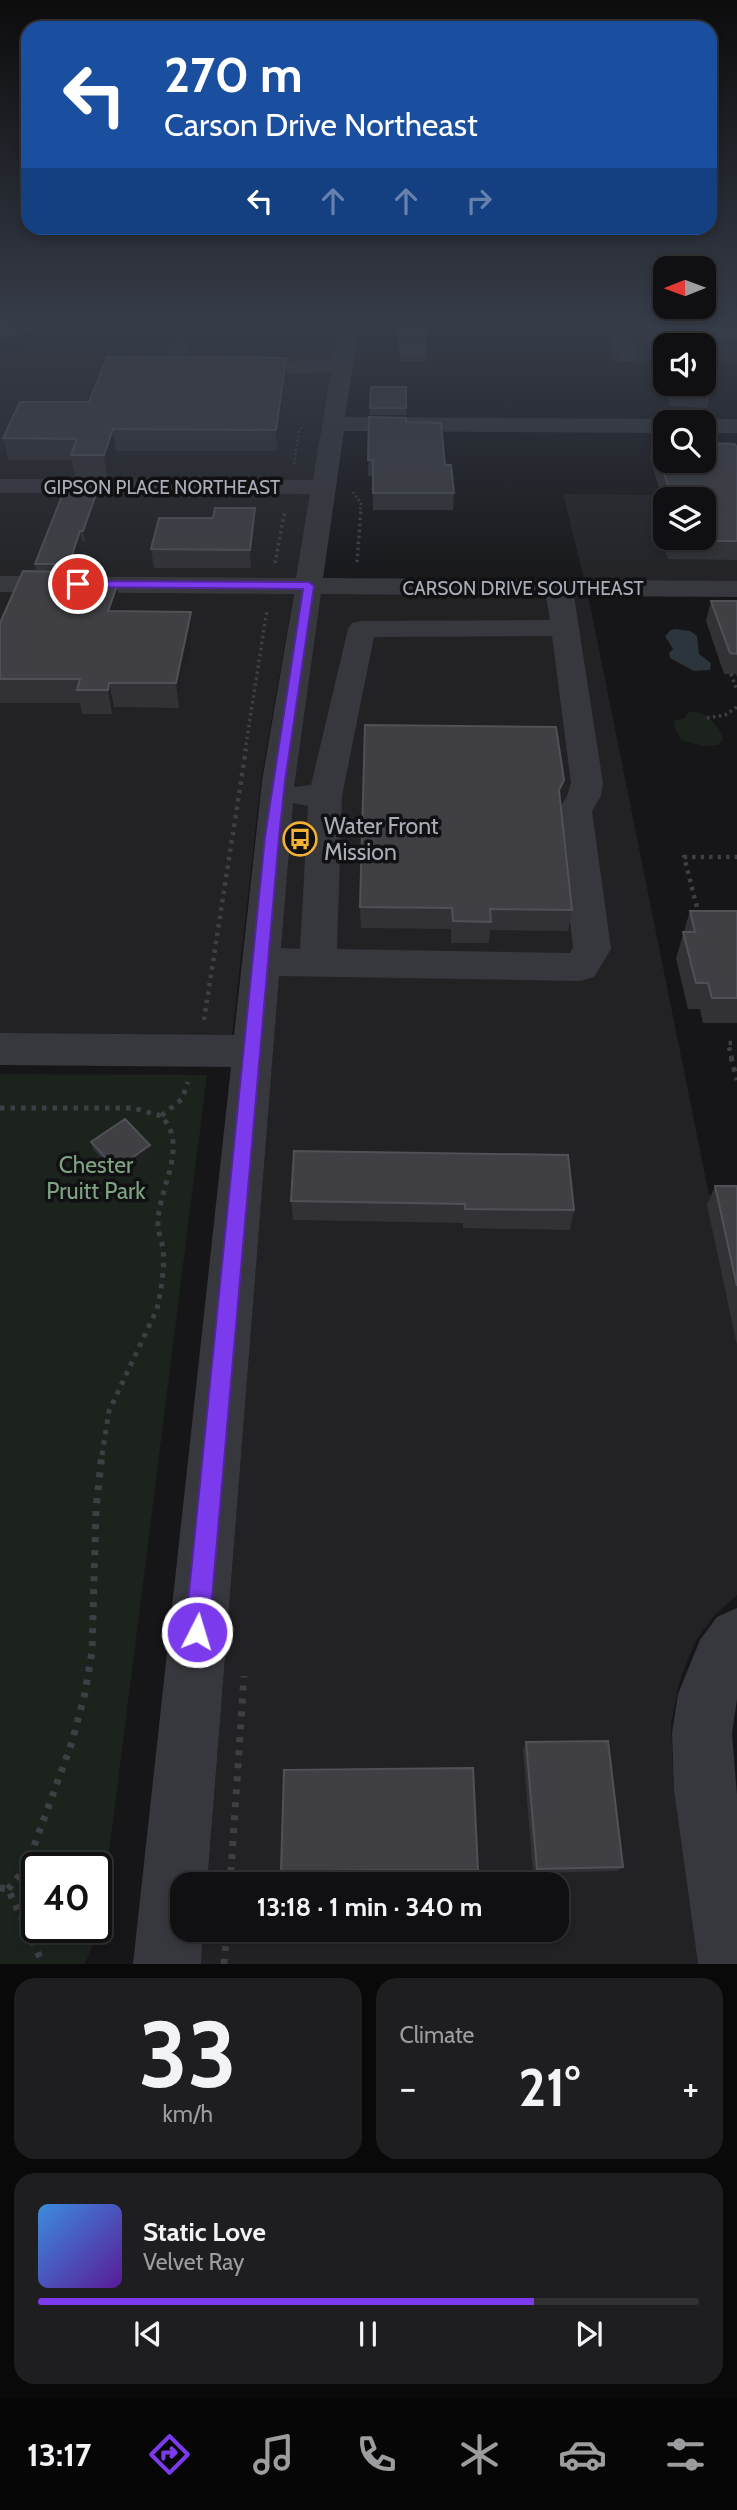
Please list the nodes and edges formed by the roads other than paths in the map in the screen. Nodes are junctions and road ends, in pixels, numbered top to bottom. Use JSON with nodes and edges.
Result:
{"nodes":[{"id":1,"x":335,"y":416,"type":"edge"},
{"id":2,"x":334,"y":424,"type":"junction"},
{"id":3,"x":653,"y":426,"type":"edge"},
{"id":4,"x":716,"y":426,"type":"edge"},
{"id":5,"x":737,"y":426,"type":"edge"},
{"id":6,"x":0,"y":486,"type":"edge"},
{"id":7,"x":322,"y":488,"type":"junction"},
{"id":8,"x":0,"y":584,"type":"edge"},
{"id":9,"x":307,"y":586,"type":"junction"},
{"id":10,"x":559,"y":589,"type":"junction"},
{"id":11,"x":737,"y":589,"type":"edge"},
{"id":12,"x":564,"y":628,"type":"junction"},
{"id":13,"x":277,"y":794,"type":"junction"},
{"id":14,"x":326,"y":796,"type":"junction"},
{"id":15,"x":259,"y":962,"type":"junction"},
{"id":16,"x":318,"y":963,"type":"junction"},
{"id":17,"x":0,"y":1049,"type":"edge"},
{"id":18,"x":250,"y":1051,"type":"junction"},
{"id":19,"x":737,"y":1637,"type":"edge"},
{"id":20,"x":167,"y":1964,"type":"edge"},
{"id":21,"x":732,"y":1964,"type":"edge"}],
"edges":[{"from":1,"to":2,"type":"street"},
{"from":2,"to":3,"type":"street"},
{"from":2,"to":7,"type":"street"},
{"from":4,"to":5,"type":"street"},
{"from":6,"to":7,"type":"street","name":"GIPSON PLACE NORTHEAST"},
{"from":7,"to":9,"type":"street"},
{"from":8,"to":9,"type":"street","name":"CARSON DRIVE SOUTHEAST"},
{"from":9,"to":10,"type":"street","name":"CARSON DRIVE SOUTHEAST"},
{"from":9,"to":13,"type":"street"},
{"from":10,"to":11,"type":"street","name":"CARSON DRIVE SOUTHEAST"},
{"from":10,"to":12,"type":"street"},
{"from":12,"to":14,"type":"street"},
{"from":12,"to":16,"type":"street"},
{"from":13,"to":14,"type":"street"},
{"from":13,"to":15,"type":"street"},
{"from":14,"to":16,"type":"street"},
{"from":15,"to":16,"type":"street"},
{"from":15,"to":18,"type":"street"},
{"from":17,"to":18,"type":"street"},
{"from":18,"to":20,"type":"street"},
{"from":19,"to":21,"type":"street"}]}
